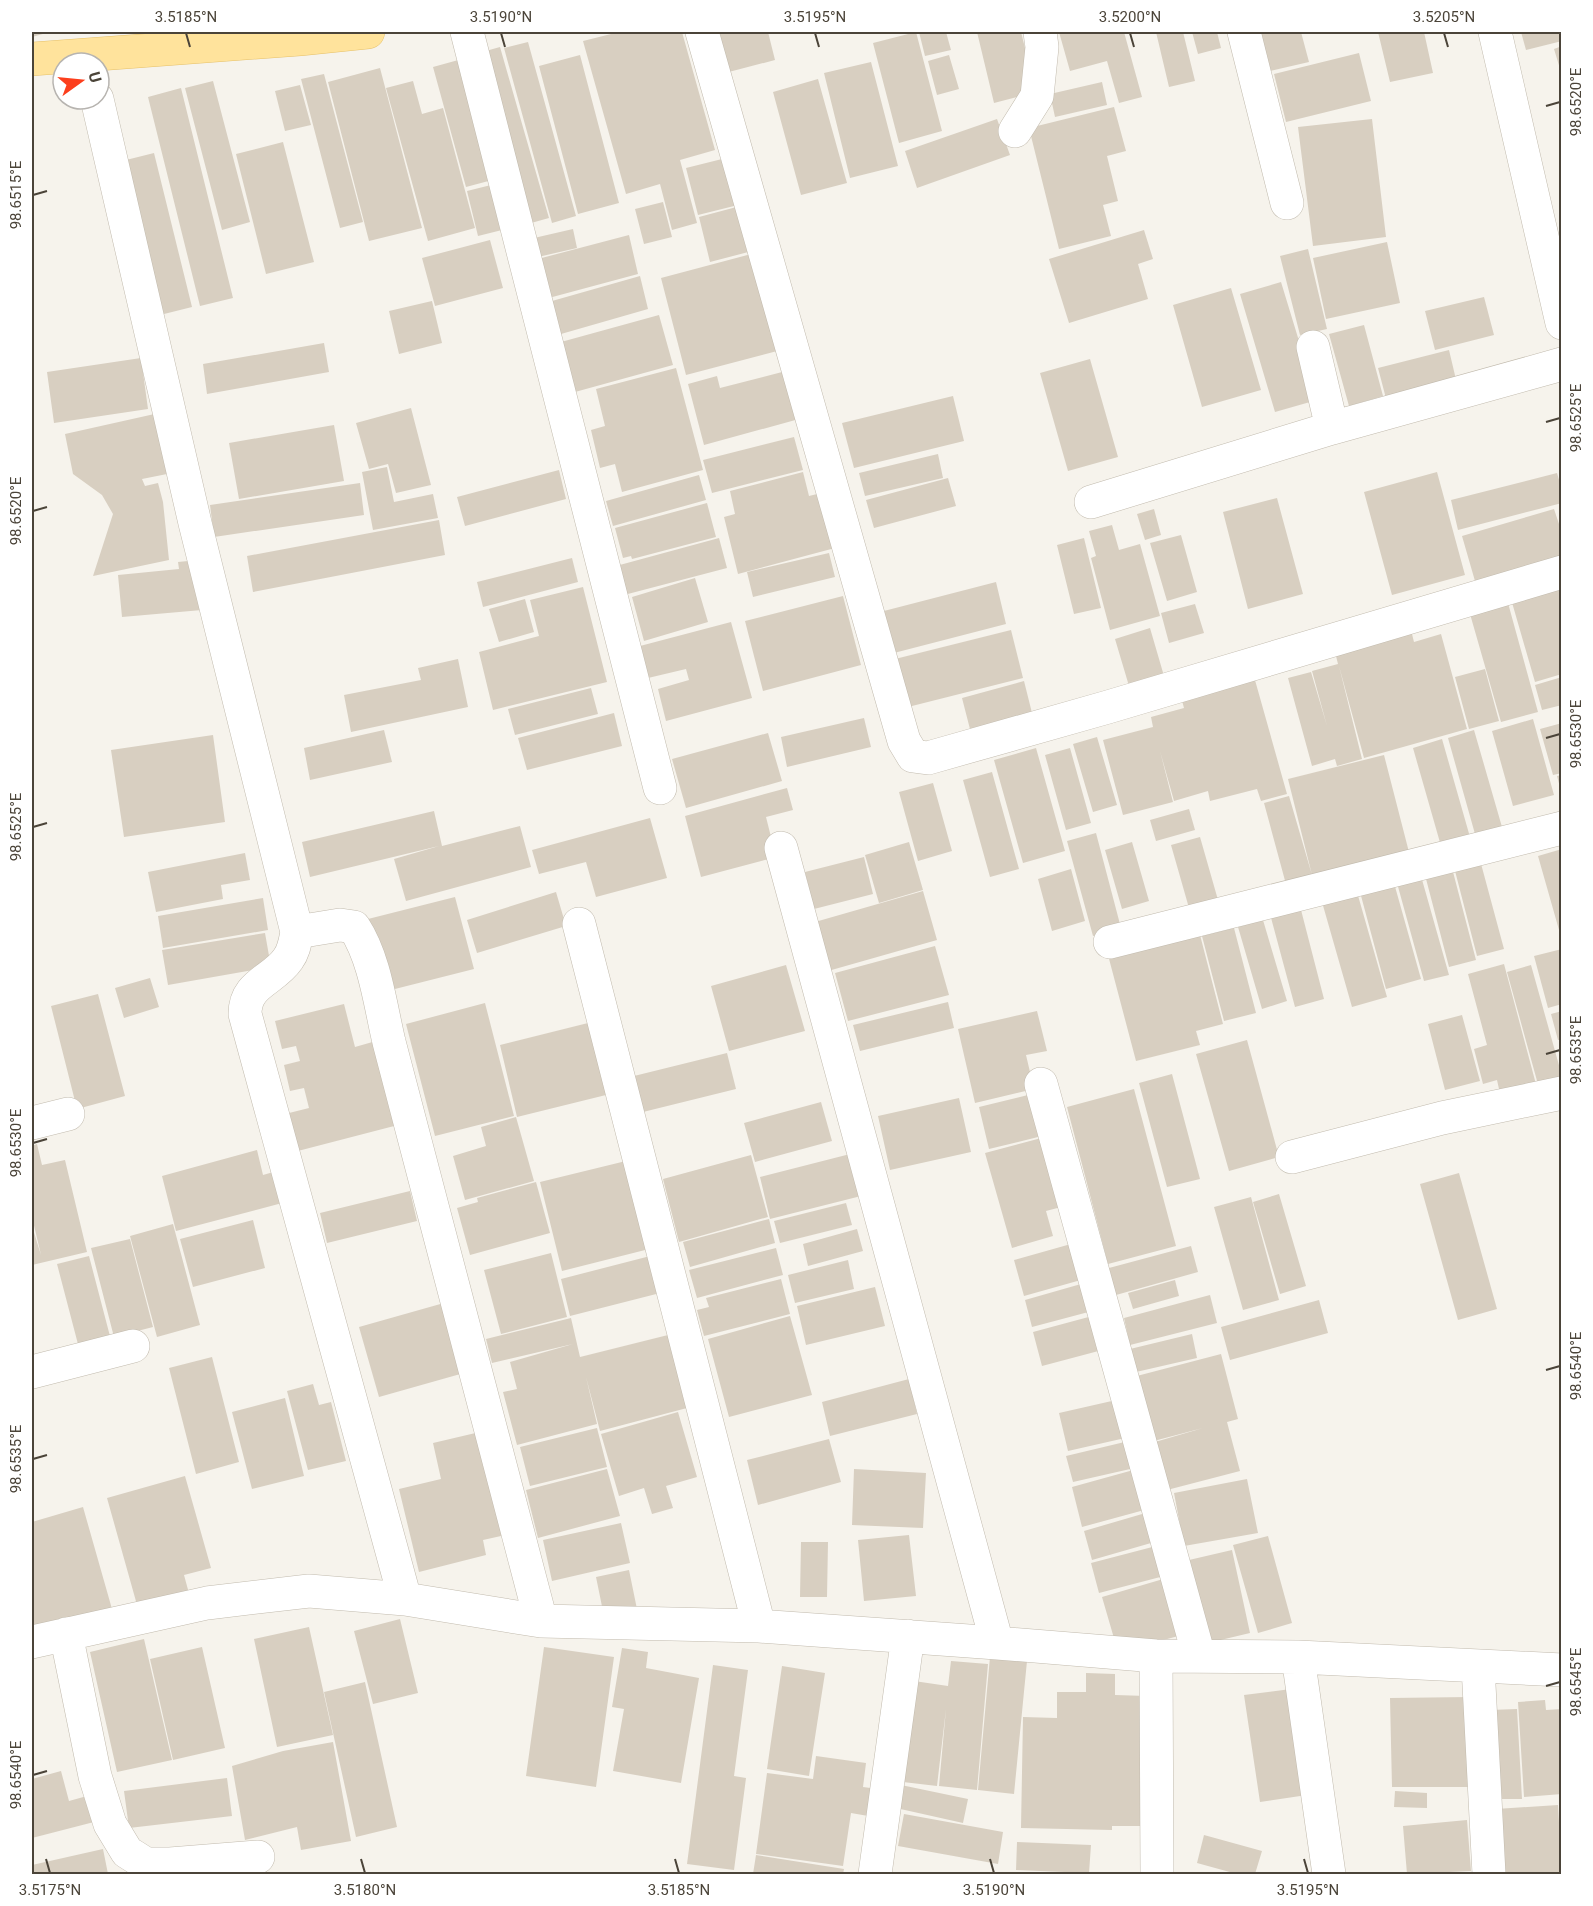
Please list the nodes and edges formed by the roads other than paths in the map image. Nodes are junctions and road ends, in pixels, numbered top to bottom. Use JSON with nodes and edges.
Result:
{"nodes":[{"id":1,"x":368,"y":32,"type":"edge"},
{"id":2,"x":467,"y":32,"type":"edge"},
{"id":3,"x":702,"y":32,"type":"edge"},
{"id":4,"x":1040,"y":32,"type":"edge"},
{"id":5,"x":1244,"y":32,"type":"edge"},
{"id":6,"x":1495,"y":32,"type":"edge"},
{"id":7,"x":300,"y":35,"type":"edge"},
{"id":8,"x":111,"y":56,"type":"edge"},
{"id":9,"x":32,"y":58,"type":"edge"},
{"id":10,"x":51,"y":58,"type":"edge"},
{"id":11,"x":100,"y":111,"type":"edge"},
{"id":12,"x":1015,"y":132,"type":"dead end"},
{"id":13,"x":1287,"y":203,"type":"dead end"},
{"id":14,"x":1562,"y":323,"type":"edge"},
{"id":15,"x":1313,"y":347,"type":"dead end"},
{"id":16,"x":1562,"y":364,"type":"edge"},
{"id":17,"x":1332,"y":428,"type":"junction"},
{"id":18,"x":1091,"y":502,"type":"dead end"},
{"id":19,"x":1562,"y":572,"type":"edge"},
{"id":20,"x":660,"y":788,"type":"dead end"},
{"id":21,"x":1562,"y":828,"type":"edge"},
{"id":22,"x":781,"y":848,"type":"dead end"},
{"id":23,"x":579,"y":924,"type":"dead end"},
{"id":24,"x":297,"y":932,"type":"junction"},
{"id":25,"x":1110,"y":942,"type":"dead end"},
{"id":26,"x":1041,"y":1084,"type":"dead end"},
{"id":27,"x":1562,"y":1093,"type":"edge"},
{"id":28,"x":68,"y":1113,"type":"dead end"},
{"id":29,"x":32,"y":1123,"type":"edge"},
{"id":30,"x":1292,"y":1157,"type":"dead end"},
{"id":31,"x":133,"y":1346,"type":"dead end"},
{"id":32,"x":32,"y":1372,"type":"edge"},
{"id":33,"x":405,"y":1599,"type":"junction"},
{"id":34,"x":541,"y":1621,"type":"junction"},
{"id":35,"x":759,"y":1626,"type":"junction"},
{"id":36,"x":66,"y":1634,"type":"junction"},
{"id":37,"x":908,"y":1636,"type":"junction"},
{"id":38,"x":32,"y":1642,"type":"edge"},
{"id":39,"x":997,"y":1643,"type":"junction"},
{"id":40,"x":1156,"y":1656,"type":"junction"},
{"id":41,"x":1198,"y":1656,"type":"junction"},
{"id":42,"x":1298,"y":1657,"type":"junction"},
{"id":43,"x":1478,"y":1666,"type":"junction"},
{"id":44,"x":1562,"y":1670,"type":"edge"},
{"id":45,"x":258,"y":1857,"type":"dead end"},
{"id":46,"x":875,"y":1875,"type":"edge"},
{"id":47,"x":1157,"y":1875,"type":"edge"},
{"id":48,"x":1329,"y":1875,"type":"edge"},
{"id":49,"x":1489,"y":1875,"type":"edge"}],
"edges":[{"from":1,"to":7,"type":"main road"},
{"from":2,"to":20,"type":"street"},
{"from":3,"to":19,"type":"street"},
{"from":4,"to":12,"type":"street"},
{"from":5,"to":13,"type":"street"},
{"from":6,"to":14,"type":"street"},
{"from":7,"to":8,"type":"main road"},
{"from":9,"to":10,"type":"main road"},
{"from":11,"to":24,"type":"street"},
{"from":15,"to":17,"type":"street"},
{"from":16,"to":17,"type":"street"},
{"from":17,"to":18,"type":"street"},
{"from":21,"to":25,"type":"street"},
{"from":22,"to":39,"type":"street"},
{"from":23,"to":35,"type":"street"},
{"from":24,"to":33,"type":"street"},
{"from":24,"to":34,"type":"street"},
{"from":26,"to":41,"type":"street"},
{"from":27,"to":30,"type":"street"},
{"from":28,"to":29,"type":"street"},
{"from":31,"to":32,"type":"street"},
{"from":33,"to":34,"type":"street"},
{"from":33,"to":36,"type":"street"},
{"from":34,"to":35,"type":"street"},
{"from":35,"to":37,"type":"street"},
{"from":36,"to":38,"type":"street"},
{"from":36,"to":45,"type":"street"},
{"from":37,"to":39,"type":"street"},
{"from":37,"to":46,"type":"street"},
{"from":39,"to":40,"type":"street"},
{"from":40,"to":41,"type":"street"},
{"from":40,"to":47,"type":"street"},
{"from":41,"to":42,"type":"street"},
{"from":42,"to":43,"type":"street"},
{"from":42,"to":48,"type":"street"},
{"from":43,"to":44,"type":"street"},
{"from":43,"to":49,"type":"street"}]}
